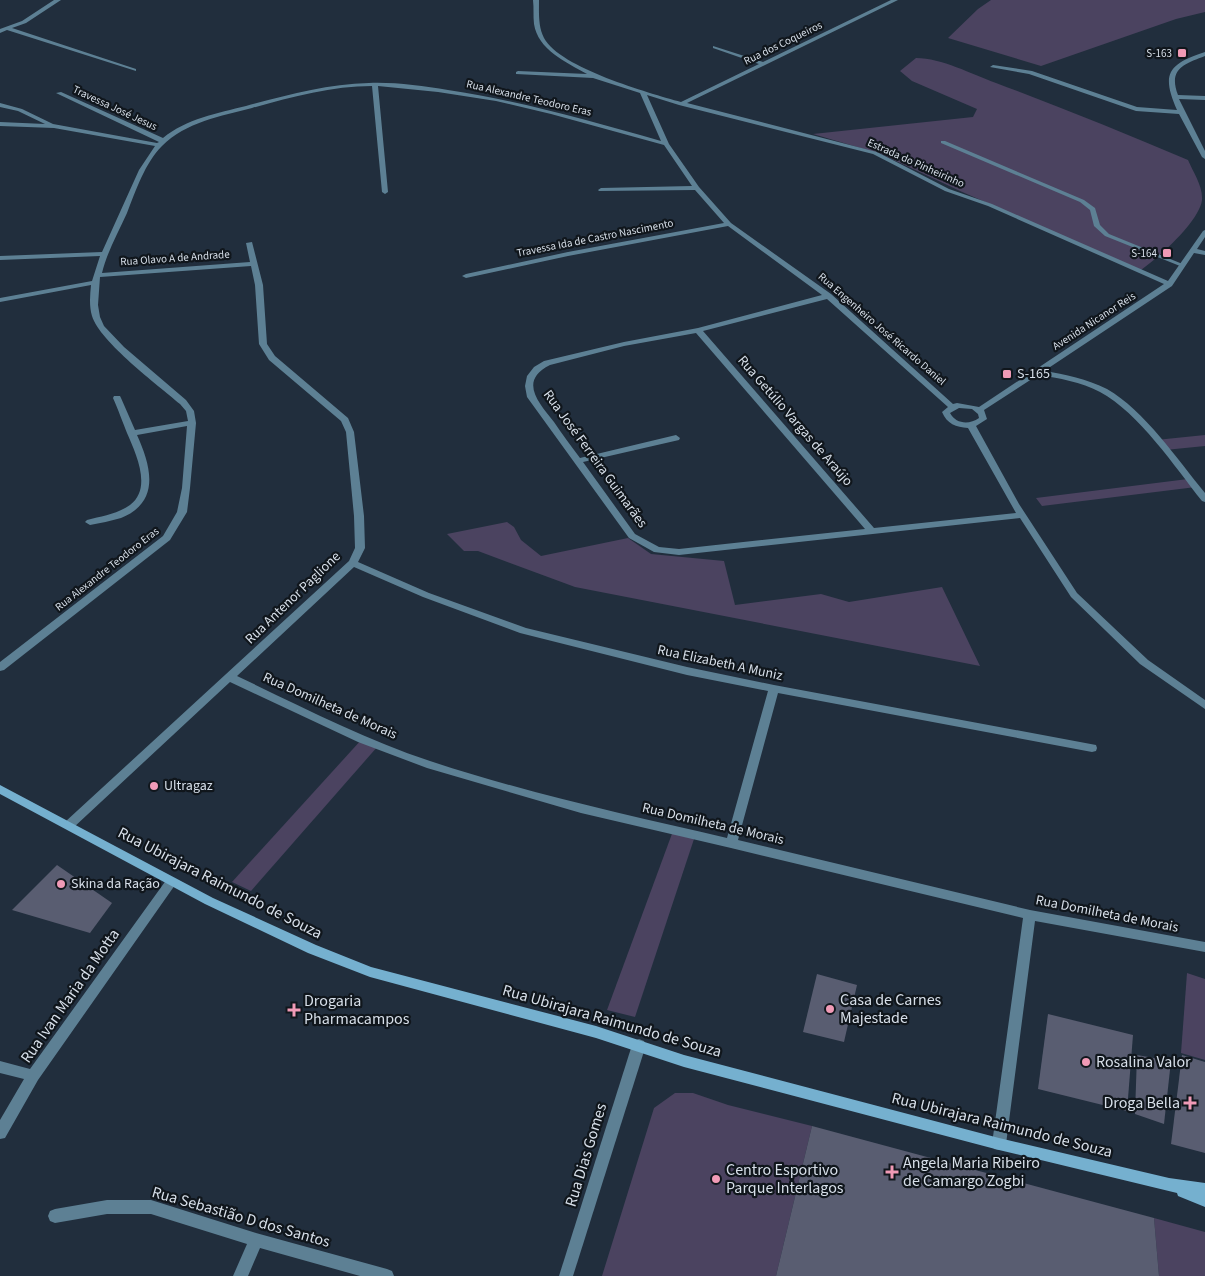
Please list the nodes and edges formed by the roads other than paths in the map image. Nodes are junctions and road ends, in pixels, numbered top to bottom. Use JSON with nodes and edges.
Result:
{"nodes":[{"id":1,"x":58,"y":0,"type":"edge"},
{"id":2,"x":536,"y":0,"type":"edge"},
{"id":3,"x":895,"y":0,"type":"edge"},
{"id":4,"x":8,"y":29,"type":"junction"},
{"id":5,"x":0,"y":31,"type":"edge"},
{"id":6,"x":715,"y":47,"type":"dead end"},
{"id":7,"x":1205,"y":54,"type":"edge"},
{"id":8,"x":764,"y":64,"type":"junction"},
{"id":9,"x":993,"y":67,"type":"dead end"},
{"id":10,"x":134,"y":70,"type":"dead end"},
{"id":11,"x":518,"y":73,"type":"dead end"},
{"id":12,"x":594,"y":76,"type":"junction"},
{"id":13,"x":375,"y":84,"type":"junction"},
{"id":14,"x":59,"y":93,"type":"dead end"},
{"id":15,"x":643,"y":93,"type":"junction"},
{"id":16,"x":1174,"y":97,"type":"junction"},
{"id":17,"x":1205,"y":98,"type":"edge"},
{"id":18,"x":681,"y":104,"type":"junction"},
{"id":19,"x":0,"y":105,"type":"edge"},
{"id":20,"x":1182,"y":112,"type":"junction"},
{"id":21,"x":0,"y":124,"type":"edge"},
{"id":22,"x":54,"y":126,"type":"junction"},
{"id":23,"x":943,"y":142,"type":"dead end"},
{"id":24,"x":161,"y":143,"type":"junction"},
{"id":25,"x":666,"y":144,"type":"junction"},
{"id":26,"x":1203,"y":150,"type":"edge"},
{"id":27,"x":1205,"y":157,"type":"edge"},
{"id":28,"x":697,"y":188,"type":"junction"},
{"id":29,"x":601,"y":190,"type":"dead end"},
{"id":30,"x":385,"y":192,"type":"dead end"},
{"id":31,"x":729,"y":224,"type":"junction"},
{"id":32,"x":1205,"y":232,"type":"edge"},
{"id":33,"x":250,"y":243,"type":"dead end"},
{"id":34,"x":1194,"y":251,"type":"junction"},
{"id":35,"x":102,"y":254,"type":"junction"},
{"id":36,"x":1205,"y":254,"type":"edge"},
{"id":37,"x":0,"y":258,"type":"edge"},
{"id":38,"x":253,"y":264,"type":"junction"},
{"id":39,"x":1182,"y":265,"type":"junction"},
{"id":40,"x":466,"y":276,"type":"dead end"},
{"id":41,"x":97,"y":278,"type":"junction"},
{"id":42,"x":1169,"y":284,"type":"junction"},
{"id":43,"x":828,"y":296,"type":"junction"},
{"id":44,"x":0,"y":300,"type":"edge"},
{"id":45,"x":698,"y":330,"type":"junction"},
{"id":46,"x":1036,"y":372,"type":"junction"},
{"id":47,"x":117,"y":398,"type":"dead end"},
{"id":48,"x":952,"y":406,"type":"junction"},
{"id":49,"x":978,"y":410,"type":"junction"},
{"id":50,"x":192,"y":423,"type":"junction"},
{"id":51,"x":971,"y":425,"type":"junction"},
{"id":52,"x":131,"y":433,"type":"junction"},
{"id":53,"x":676,"y":438,"type":"dead end"},
{"id":54,"x":578,"y":461,"type":"junction"},
{"id":55,"x":1205,"y":498,"type":"edge"},
{"id":56,"x":1021,"y":515,"type":"junction"},
{"id":57,"x":90,"y":522,"type":"dead end"},
{"id":58,"x":871,"y":530,"type":"junction"},
{"id":59,"x":353,"y":563,"type":"junction"},
{"id":60,"x":0,"y":667,"type":"edge"},
{"id":61,"x":231,"y":678,"type":"junction"},
{"id":62,"x":774,"y":689,"type":"junction"},
{"id":63,"x":1205,"y":705,"type":"edge"},
{"id":64,"x":1092,"y":748,"type":"dead end"},
{"id":65,"x":0,"y":789,"type":"edge"},
{"id":66,"x":70,"y":825,"type":"junction"},
{"id":67,"x":731,"y":842,"type":"junction"},
{"id":68,"x":171,"y":882,"type":"junction"},
{"id":69,"x":1030,"y":915,"type":"junction"},
{"id":70,"x":1205,"y":947,"type":"edge"},
{"id":71,"x":639,"y":1045,"type":"junction"},
{"id":72,"x":0,"y":1067,"type":"edge"},
{"id":73,"x":33,"y":1076,"type":"junction"},
{"id":74,"x":0,"y":1133,"type":"edge"},
{"id":75,"x":999,"y":1144,"type":"junction"},
{"id":76,"x":1168,"y":1185,"type":"junction"},
{"id":77,"x":1205,"y":1190,"type":"edge"},
{"id":78,"x":1205,"y":1200,"type":"edge"},
{"id":79,"x":55,"y":1216,"type":"dead end"},
{"id":80,"x":256,"y":1240,"type":"junction"},
{"id":81,"x":240,"y":1276,"type":"edge"},
{"id":82,"x":388,"y":1276,"type":"edge"},
{"id":83,"x":566,"y":1276,"type":"edge"}],
"edges":[{"from":1,"to":4,"type":"street"},
{"from":2,"to":12,"type":"street"},
{"from":3,"to":8,"type":"street","name":"Rua dos Coqueiros"},
{"from":4,"to":5,"type":"street"},
{"from":4,"to":10,"type":"street"},
{"from":6,"to":8,"type":"street"},
{"from":7,"to":16,"type":"street"},
{"from":8,"to":18,"type":"street","name":"Rua dos Coqueiros"},
{"from":9,"to":20,"type":"street"},
{"from":11,"to":12,"type":"street"},
{"from":12,"to":15,"type":"street","name":"Estrada do Pinheirinho"},
{"from":13,"to":24,"type":"street","name":"Rua Alexandre Teodoro Eras"},
{"from":13,"to":25,"type":"street","name":"Rua Alexandre Teodoro Eras"},
{"from":13,"to":30,"type":"street"},
{"from":14,"to":24,"type":"street","name":"Travessa José Jesus"},
{"from":15,"to":18,"type":"street","name":"Estrada do Pinheirinho"},
{"from":15,"to":25,"type":"street","name":"Rua Engenheiro José Ricardo Daniel"},
{"from":16,"to":17,"type":"street"},
{"from":16,"to":20,"type":"street"},
{"from":18,"to":42,"type":"street","name":"Estrada do Pinheirinho"},
{"from":19,"to":22,"type":"street"},
{"from":20,"to":26,"type":"street"},
{"from":21,"to":22,"type":"street"},
{"from":22,"to":24,"type":"street"},
{"from":23,"to":39,"type":"lane"},
{"from":24,"to":35,"type":"street","name":"Rua Alexandre Teodoro Eras"},
{"from":25,"to":28,"type":"street","name":"Rua Engenheiro José Ricardo Daniel"},
{"from":26,"to":27,"type":"street"},
{"from":28,"to":29,"type":"street"},
{"from":28,"to":31,"type":"street","name":"Rua Engenheiro José Ricardo Daniel"},
{"from":31,"to":40,"type":"street","name":"Travessa Ida de Castro Nascimento"},
{"from":31,"to":43,"type":"street","name":"Rua Engenheiro José Ricardo Daniel"},
{"from":32,"to":34,"type":"street","name":"Avenida Nicanor Reis"},
{"from":33,"to":38,"type":"street","name":"Rua Antenor Paglione"},
{"from":34,"to":36,"type":"street"},
{"from":34,"to":39,"type":"street","name":"Avenida Nicanor Reis"},
{"from":35,"to":37,"type":"street"},
{"from":35,"to":41,"type":"street","name":"Rua Alexandre Teodoro Eras"},
{"from":38,"to":41,"type":"street","name":"Rua Olavo A de Andrade"},
{"from":38,"to":59,"type":"street","name":"Rua Antenor Paglione"},
{"from":39,"to":42,"type":"street","name":"Avenida Nicanor Reis"},
{"from":41,"to":44,"type":"street","name":"Rua Olavo A de Andrade"},
{"from":41,"to":50,"type":"street","name":"Rua Alexandre Teodoro Eras"},
{"from":42,"to":46,"type":"street","name":"Avenida Nicanor Reis"},
{"from":43,"to":45,"type":"street","name":"Rua José Ferreira Guimarães"},
{"from":43,"to":48,"type":"street","name":"Rua Engenheiro José Ricardo Daniel"},
{"from":45,"to":54,"type":"street","name":"Rua José Ferreira Guimarães"},
{"from":45,"to":58,"type":"street","name":"Rua Getúlio Vargas de Araújo"},
{"from":46,"to":49,"type":"street","name":"Avenida Nicanor Reis"},
{"from":46,"to":55,"type":"street"},
{"from":47,"to":52,"type":"street"},
{"from":48,"to":49,"type":"street"},
{"from":48,"to":51,"type":"street"},
{"from":49,"to":51,"type":"street"},
{"from":50,"to":52,"type":"street"},
{"from":50,"to":60,"type":"street","name":"Rua Alexandre Teodoro Eras"},
{"from":51,"to":56,"type":"street"},
{"from":52,"to":57,"type":"street"},
{"from":53,"to":54,"type":"street"},
{"from":54,"to":58,"type":"street","name":"Rua José Ferreira Guimarães"},
{"from":56,"to":58,"type":"street","name":"Rua José Ferreira Guimarães"},
{"from":56,"to":63,"type":"street"},
{"from":59,"to":61,"type":"street","name":"Rua Antenor Paglione"},
{"from":59,"to":62,"type":"street","name":"Rua Elizabeth A Muniz"},
{"from":61,"to":66,"type":"street","name":"Rua Antenor Paglione"},
{"from":61,"to":67,"type":"street","name":"Rua Domilheta de Morais"},
{"from":62,"to":64,"type":"street","name":"Rua Elizabeth A Muniz"},
{"from":62,"to":67,"type":"street"},
{"from":65,"to":66,"type":"main road"},
{"from":66,"to":68,"type":"main road","name":"Rua Ubirajara Raimundo de Souza"},
{"from":67,"to":69,"type":"street","name":"Rua Domilheta de Morais"},
{"from":68,"to":71,"type":"main road","name":"Rua Ubirajara Raimundo de Souza"},
{"from":68,"to":73,"type":"street","name":"Rua Ivan Maria da Motta"},
{"from":69,"to":70,"type":"street","name":"Rua Domilheta de Morais"},
{"from":69,"to":75,"type":"street"},
{"from":71,"to":75,"type":"main road","name":"Rua Ubirajara Raimundo de Souza"},
{"from":71,"to":83,"type":"street","name":"Rua Dias Gomes"},
{"from":72,"to":73,"type":"street"},
{"from":73,"to":74,"type":"street","name":"Rua Ivan Maria da Motta"},
{"from":75,"to":76,"type":"main road","name":"Rua Ubirajara Raimundo de Souza"},
{"from":76,"to":77,"type":"main road","name":"Rua Ubirajara Raimundo de Souza"},
{"from":76,"to":78,"type":"main road","name":"Rua Ubirajara Raimundo de Souza"},
{"from":79,"to":80,"type":"street","name":"Rua Sebastião D dos Santos"},
{"from":80,"to":81,"type":"street"},
{"from":80,"to":82,"type":"street","name":"Rua Sebastião D dos Santos"}]}
